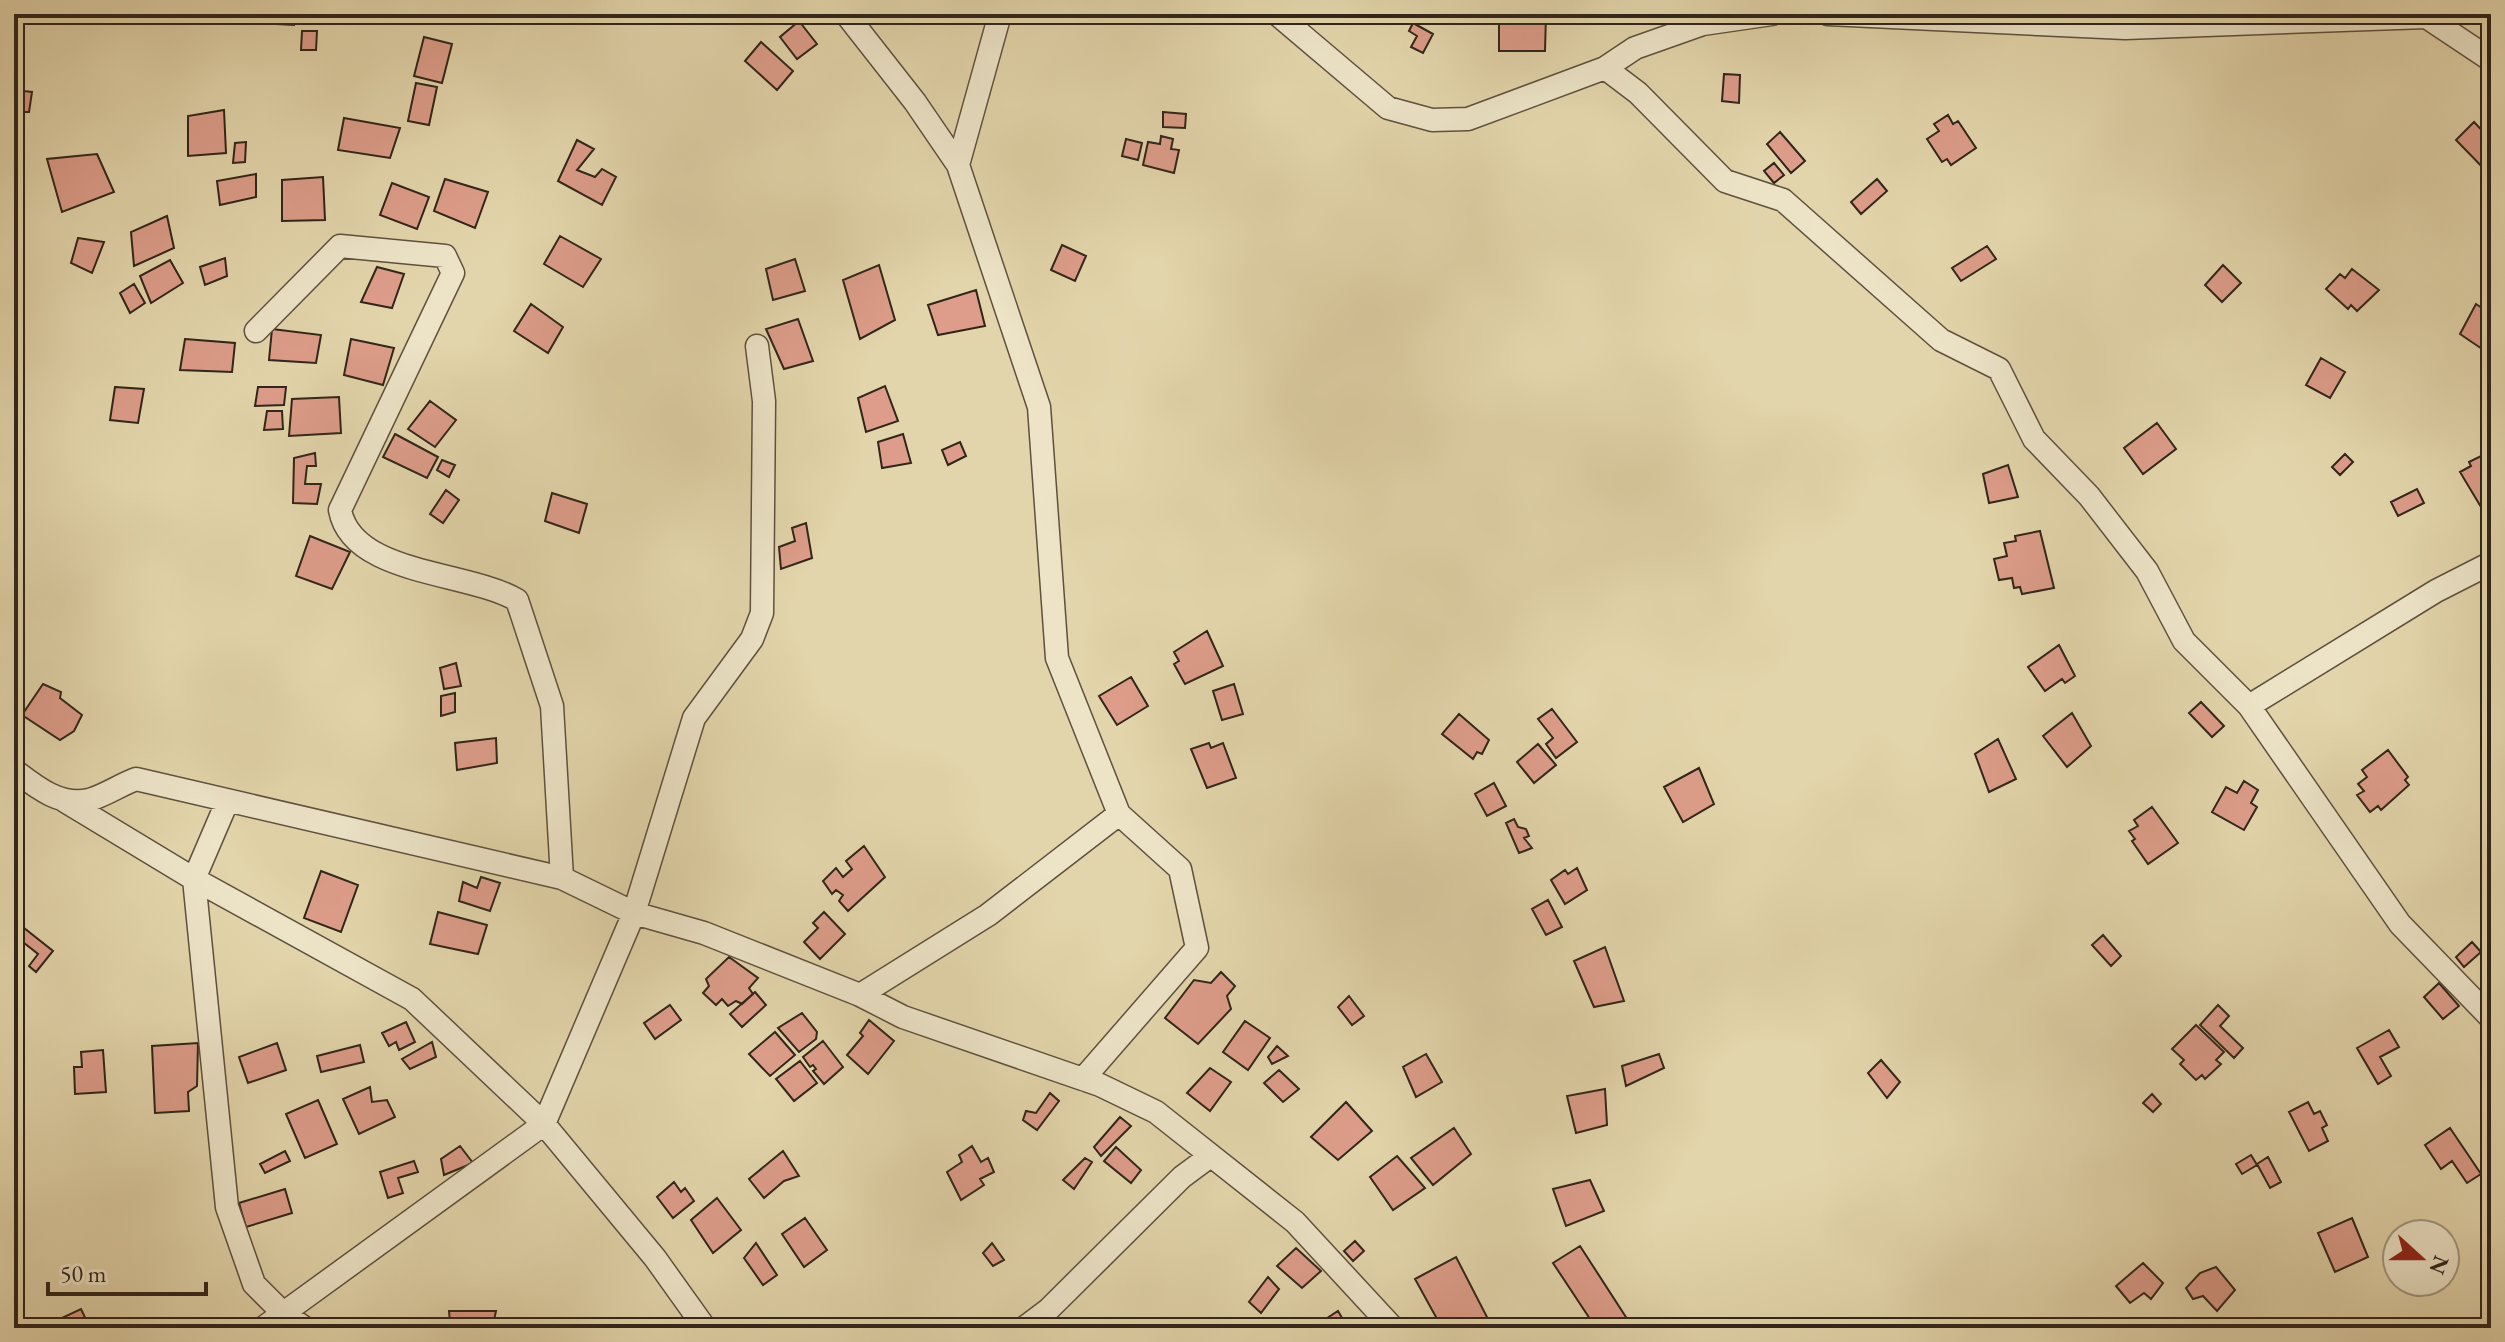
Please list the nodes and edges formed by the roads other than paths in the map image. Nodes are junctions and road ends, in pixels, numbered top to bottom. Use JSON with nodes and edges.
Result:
{"nodes":[{"id":1,"x":846,"y":14,"type":"edge"},
{"id":2,"x":1000,"y":14,"type":"edge"},
{"id":3,"x":1277,"y":14,"type":"edge"},
{"id":4,"x":1772,"y":14,"type":"edge"},
{"id":5,"x":1828,"y":14,"type":"edge"},
{"id":6,"x":2424,"y":16,"type":"edge"},
{"id":7,"x":2491,"y":60,"type":"edge"},
{"id":8,"x":1605,"y":68,"type":"junction"},
{"id":9,"x":958,"y":165,"type":"junction"},
{"id":10,"x":256,"y":331,"type":"dead end"},
{"id":11,"x":757,"y":346,"type":"dead end"},
{"id":12,"x":2491,"y":563,"type":"edge"},
{"id":13,"x":2249,"y":706,"type":"junction"},
{"id":14,"x":14,"y":770,"type":"edge"},
{"id":15,"x":65,"y":801,"type":"junction"},
{"id":16,"x":227,"y":802,"type":"junction"},
{"id":17,"x":1119,"y":814,"type":"junction"},
{"id":18,"x":562,"y":878,"type":"junction"},
{"id":19,"x":194,"y":879,"type":"junction"},
{"id":20,"x":634,"y":913,"type":"junction"},
{"id":21,"x":860,"y":995,"type":"junction"},
{"id":22,"x":2491,"y":1018,"type":"edge"},
{"id":23,"x":1083,"y":1079,"type":"junction"},
{"id":24,"x":544,"y":1124,"type":"junction"},
{"id":25,"x":1209,"y":1157,"type":"junction"},
{"id":26,"x":283,"y":1313,"type":"junction"},
{"id":27,"x":263,"y":1328,"type":"edge"},
{"id":28,"x":305,"y":1328,"type":"edge"},
{"id":29,"x":705,"y":1328,"type":"edge"},
{"id":30,"x":1024,"y":1328,"type":"edge"},
{"id":31,"x":1393,"y":1328,"type":"edge"}],
"edges":[{"from":1,"to":9,"type":"street"},
{"from":2,"to":9,"type":"street"},
{"from":3,"to":8,"type":"street"},
{"from":4,"to":8,"type":"street"},
{"from":5,"to":6,"type":"street"},
{"from":6,"to":7,"type":"street"},
{"from":8,"to":13,"type":"street"},
{"from":9,"to":17,"type":"street"},
{"from":10,"to":18,"type":"street"},
{"from":11,"to":20,"type":"street"},
{"from":12,"to":13,"type":"street"},
{"from":13,"to":22,"type":"street"},
{"from":14,"to":15,"type":"street"},
{"from":15,"to":16,"type":"street"},
{"from":15,"to":19,"type":"street"},
{"from":16,"to":18,"type":"street"},
{"from":16,"to":19,"type":"street"},
{"from":17,"to":21,"type":"street"},
{"from":17,"to":23,"type":"street"},
{"from":18,"to":20,"type":"street"},
{"from":19,"to":24,"type":"street"},
{"from":19,"to":26,"type":"street"},
{"from":20,"to":21,"type":"street"},
{"from":20,"to":24,"type":"street"},
{"from":21,"to":23,"type":"street"},
{"from":23,"to":25,"type":"street"},
{"from":24,"to":26,"type":"street"},
{"from":24,"to":29,"type":"street"},
{"from":25,"to":30,"type":"street"},
{"from":25,"to":31,"type":"street"},
{"from":26,"to":27,"type":"street"},
{"from":26,"to":28,"type":"street"}]}
